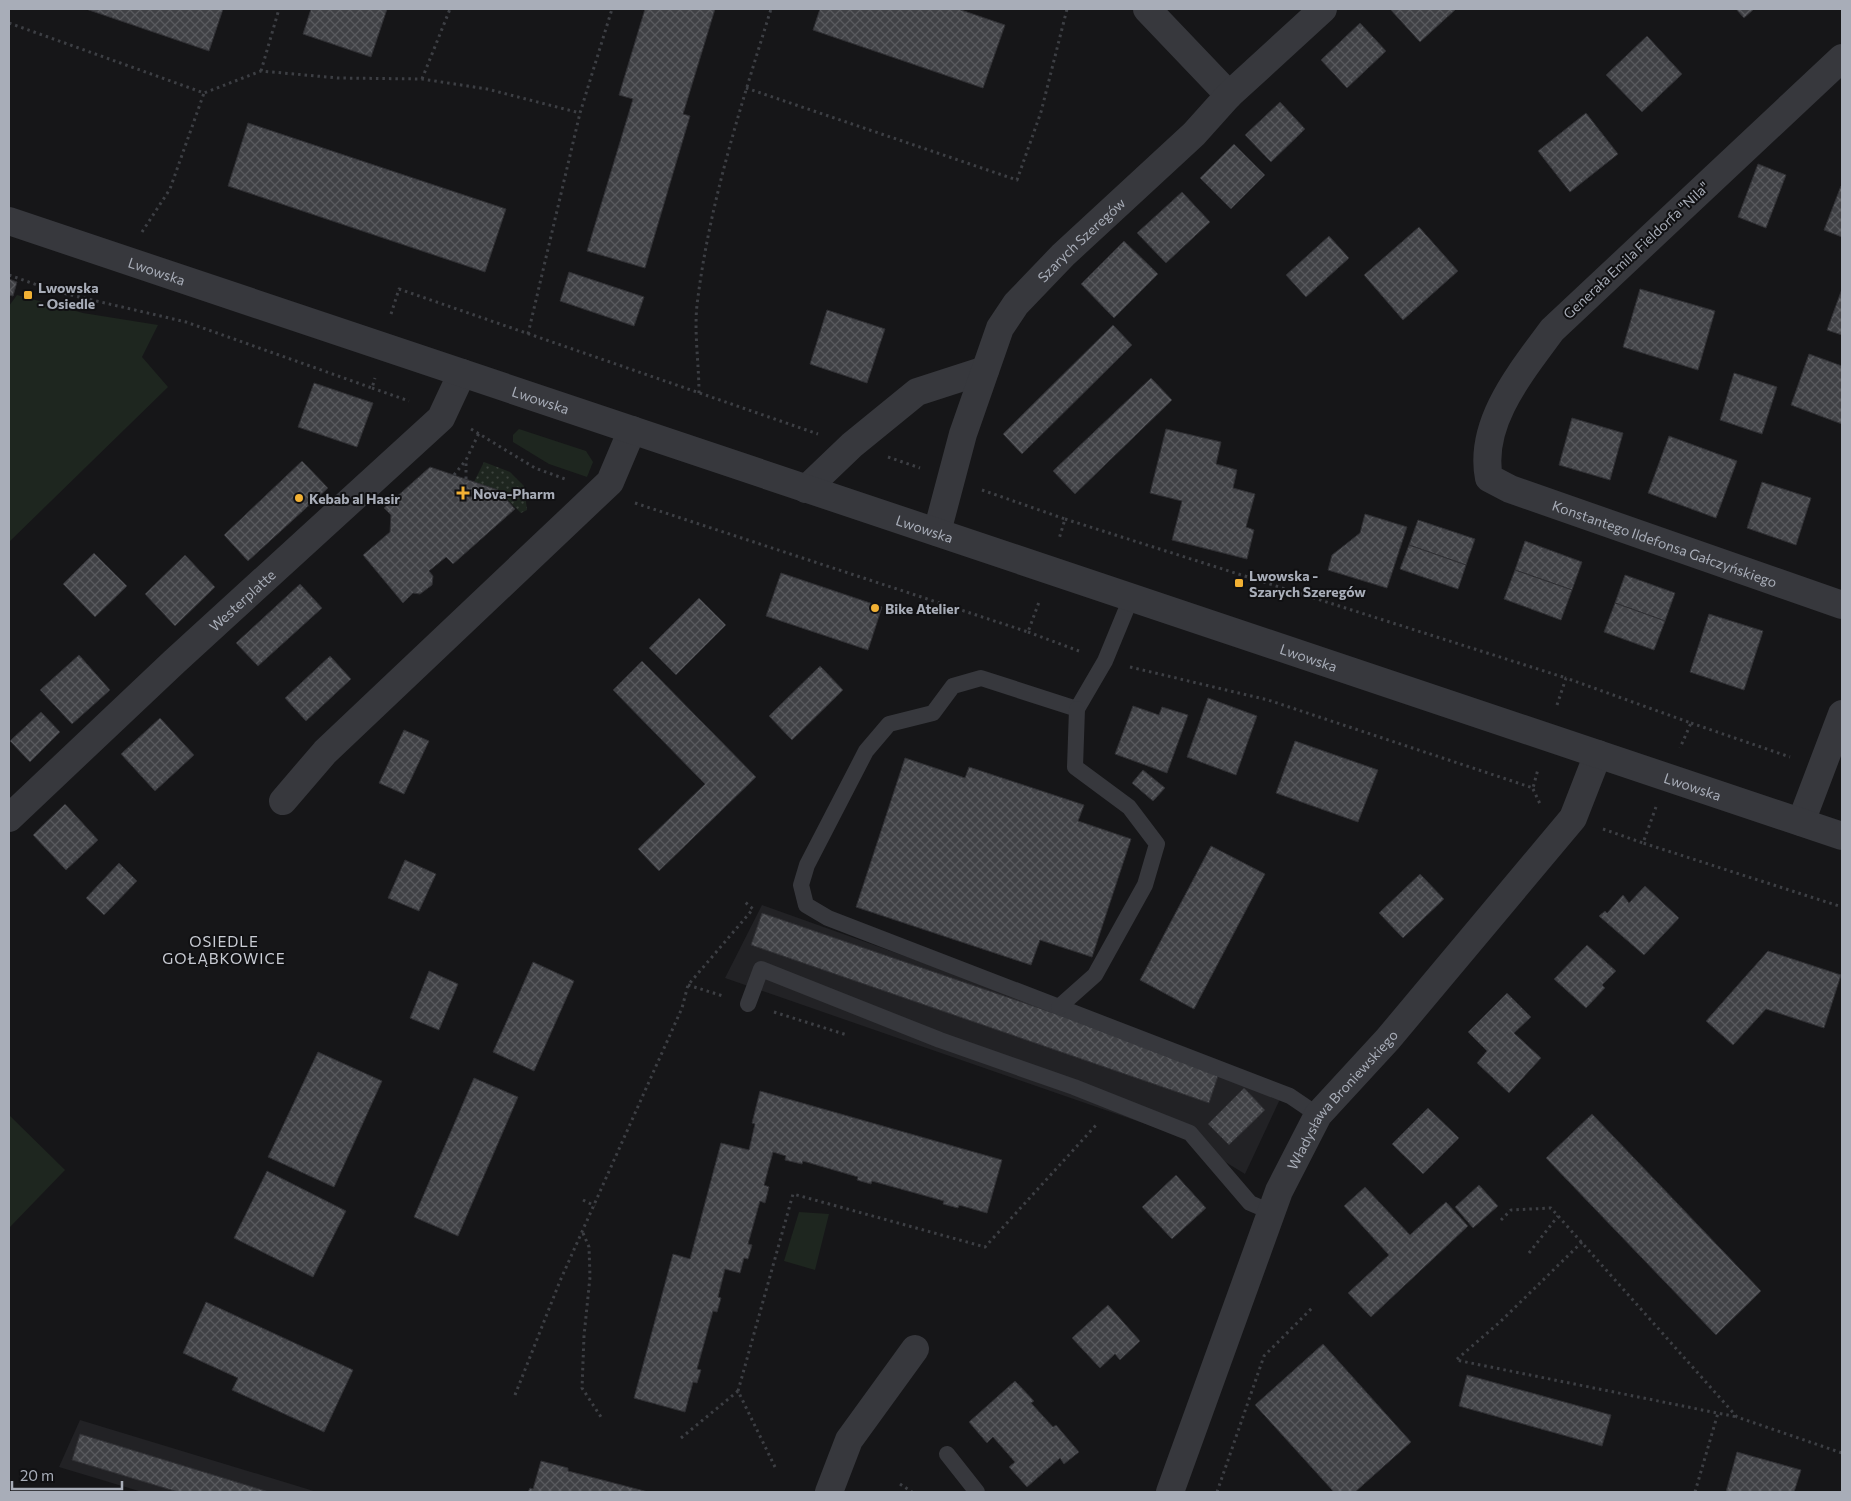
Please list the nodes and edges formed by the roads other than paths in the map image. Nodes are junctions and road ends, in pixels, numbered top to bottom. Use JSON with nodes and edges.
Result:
{"nodes":[{"id":1,"x":1147,"y":9,"type":"edge"},
{"id":2,"x":1323,"y":9,"type":"edge"},
{"id":3,"x":1842,"y":58,"type":"edge"},
{"id":4,"x":1229,"y":95,"type":"junction"},
{"id":5,"x":9,"y":221,"type":"edge"},
{"id":6,"x":985,"y":370,"type":"junction"},
{"id":7,"x":462,"y":373,"type":"junction"},
{"id":8,"x":632,"y":430,"type":"junction"},
{"id":9,"x":1489,"y":478,"type":"joint"},
{"id":10,"x":806,"y":489,"type":"junction"},
{"id":11,"x":936,"y":532,"type":"junction"},
{"id":12,"x":1131,"y":598,"type":"junction"},
{"id":13,"x":1842,"y":605,"type":"edge"},
{"id":14,"x":1077,"y":709,"type":"junction"},
{"id":15,"x":1842,"y":714,"type":"edge"},
{"id":16,"x":1598,"y":754,"type":"junction"},
{"id":17,"x":283,"y":801,"type":"dead end"},
{"id":18,"x":9,"y":818,"type":"edge"},
{"id":19,"x":1801,"y":822,"type":"junction"},
{"id":20,"x":1842,"y":836,"type":"edge"},
{"id":21,"x":748,"y":1004,"type":"dead end"},
{"id":22,"x":1059,"y":1007,"type":"junction"},
{"id":23,"x":1318,"y":1115,"type":"junction"},
{"id":24,"x":1271,"y":1212,"type":"junction"},
{"id":25,"x":915,"y":1349,"type":"dead end"},
{"id":26,"x":947,"y":1454,"type":"dead end"},
{"id":27,"x":829,"y":1492,"type":"edge"},
{"id":28,"x":977,"y":1492,"type":"edge"},
{"id":29,"x":1170,"y":1492,"type":"edge"}],
"edges":[{"from":1,"to":4,"type":"street"},
{"from":2,"to":4,"type":"street","name":"Szarych Szeregów"},
{"from":3,"to":9,"type":"street","name":"Generała Emila Fieldorfa \"Nila\""},
{"from":4,"to":6,"type":"street","name":"Szarych Szeregów"},
{"from":5,"to":7,"type":"street","name":"Lwowska"},
{"from":6,"to":10,"type":"street"},
{"from":6,"to":11,"type":"street","name":"Szarych Szeregów"},
{"from":7,"to":8,"type":"street","name":"Lwowska"},
{"from":7,"to":18,"type":"street","name":"Westerplatte"},
{"from":8,"to":10,"type":"street","name":"Lwowska"},
{"from":8,"to":17,"type":"street"},
{"from":9,"to":13,"type":"street","name":"Konstantego Ildefonsa Gałczyńskiego"},
{"from":10,"to":11,"type":"street","name":"Lwowska"},
{"from":11,"to":12,"type":"street","name":"Lwowska"},
{"from":12,"to":14,"type":"lane"},
{"from":12,"to":16,"type":"street","name":"Lwowska"},
{"from":14,"to":22,"type":"lane"},
{"from":14,"to":22,"type":"lane"},
{"from":15,"to":19,"type":"street"},
{"from":16,"to":19,"type":"street","name":"Lwowska"},
{"from":16,"to":23,"type":"street","name":"Władysława Broniewskiego"},
{"from":19,"to":20,"type":"street","name":"Lwowska"},
{"from":21,"to":24,"type":"lane"},
{"from":22,"to":23,"type":"lane"},
{"from":23,"to":24,"type":"street","name":"Władysława Broniewskiego"},
{"from":24,"to":29,"type":"street","name":"Władysława Broniewskiego"},
{"from":25,"to":27,"type":"street"},
{"from":26,"to":28,"type":"lane"}]}
